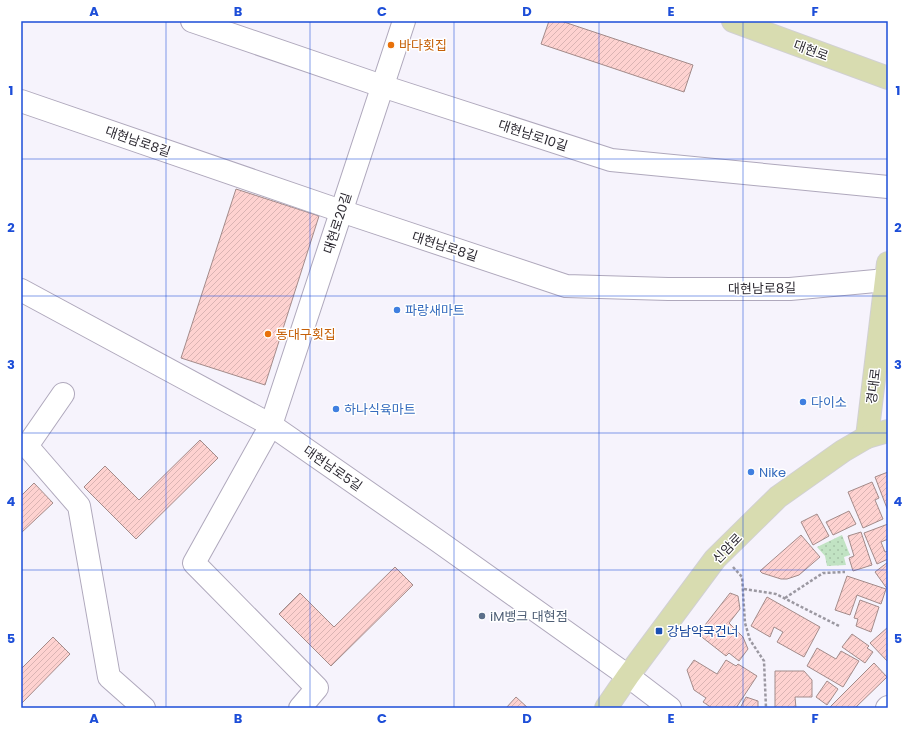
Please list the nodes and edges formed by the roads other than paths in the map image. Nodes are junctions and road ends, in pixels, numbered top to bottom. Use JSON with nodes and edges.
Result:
{"nodes":[{"id":1,"x":192,"y":21,"type":"edge"},
{"id":2,"x":404,"y":21,"type":"edge"},
{"id":3,"x":733,"y":21,"type":"edge"},
{"id":4,"x":888,"y":78,"type":"edge"},
{"id":5,"x":382,"y":86,"type":"junction"},
{"id":6,"x":21,"y":101,"type":"edge"},
{"id":7,"x":888,"y":187,"type":"edge"},
{"id":8,"x":341,"y":211,"type":"junction"},
{"id":9,"x":887,"y":272,"type":"edge"},
{"id":10,"x":21,"y":290,"type":"edge"},
{"id":11,"x":63,"y":394,"type":"dead end"},
{"id":12,"x":271,"y":425,"type":"junction"},
{"id":13,"x":888,"y":431,"type":"edge"},
{"id":14,"x":867,"y":438,"type":"junction"},
{"id":15,"x":628,"y":676,"type":"junction"},
{"id":16,"x":144,"y":708,"type":"edge"},
{"id":17,"x":300,"y":708,"type":"edge"},
{"id":18,"x":606,"y":708,"type":"edge"},
{"id":19,"x":670,"y":708,"type":"edge"}],
"edges":[{"from":1,"to":5,"type":"street","name":"대현남로10길"},
{"from":2,"to":5,"type":"street","name":"대현로20길"},
{"from":3,"to":4,"type":"main road","name":"대현로"},
{"from":5,"to":7,"type":"street","name":"대현남로10길"},
{"from":5,"to":8,"type":"street","name":"대현로20길"},
{"from":6,"to":8,"type":"street","name":"대현남로8길"},
{"from":8,"to":9,"type":"street","name":"대현남로8길"},
{"from":8,"to":12,"type":"street","name":"대현로20길"},
{"from":9,"to":14,"type":"main road","name":"경대로"},
{"from":10,"to":12,"type":"street","name":"대현남로5길"},
{"from":11,"to":16,"type":"street"},
{"from":12,"to":15,"type":"street","name":"대현남로5길"},
{"from":12,"to":17,"type":"street","name":"대현로20길"},
{"from":13,"to":14,"type":"main road","name":"신암로"},
{"from":14,"to":15,"type":"main road","name":"신암로"},
{"from":15,"to":18,"type":"main road","name":"신암로"},
{"from":15,"to":19,"type":"street","name":"대현남로5길"}]}
